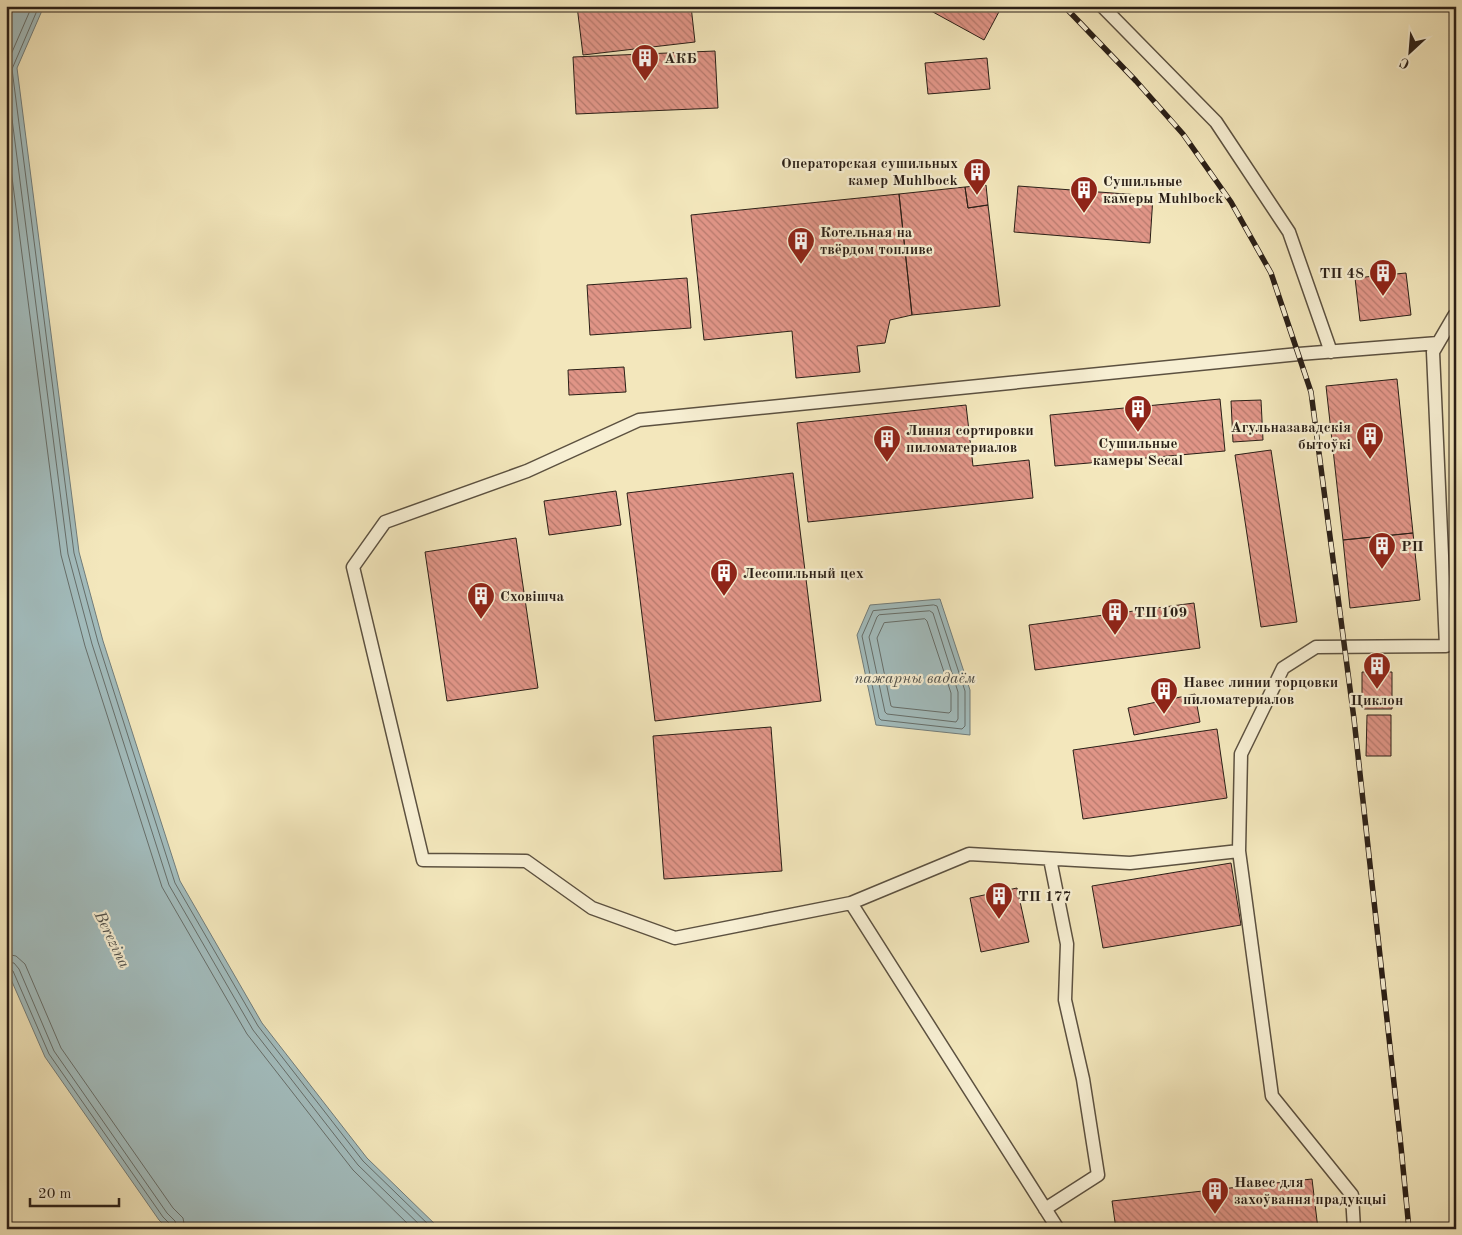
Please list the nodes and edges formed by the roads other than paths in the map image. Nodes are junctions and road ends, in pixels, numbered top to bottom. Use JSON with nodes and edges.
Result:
{"nodes":[{"id":1,"x":1102,"y":6,"type":"edge"},
{"id":2,"x":1456,"y":316,"type":"edge"},
{"id":3,"x":1438,"y":343,"type":"junction"},
{"id":4,"x":1331,"y":352,"type":"junction"},
{"id":5,"x":1239,"y":851,"type":"junction"},
{"id":6,"x":1050,"y":859,"type":"junction"},
{"id":7,"x":851,"y":903,"type":"junction"},
{"id":8,"x":1045,"y":1208,"type":"junction"},
{"id":9,"x":1058,"y":1229,"type":"edge"},
{"id":10,"x":1354,"y":1229,"type":"edge"}],
"edges":[{"from":1,"to":4,"type":"lane"},
{"from":2,"to":3,"type":"lane"},
{"from":3,"to":4,"type":"lane"},
{"from":3,"to":5,"type":"lane"},
{"from":4,"to":7,"type":"lane"},
{"from":5,"to":6,"type":"lane"},
{"from":5,"to":10,"type":"lane"},
{"from":6,"to":7,"type":"lane"},
{"from":6,"to":8,"type":"lane"},
{"from":7,"to":8,"type":"lane"},
{"from":8,"to":9,"type":"lane"}]}
